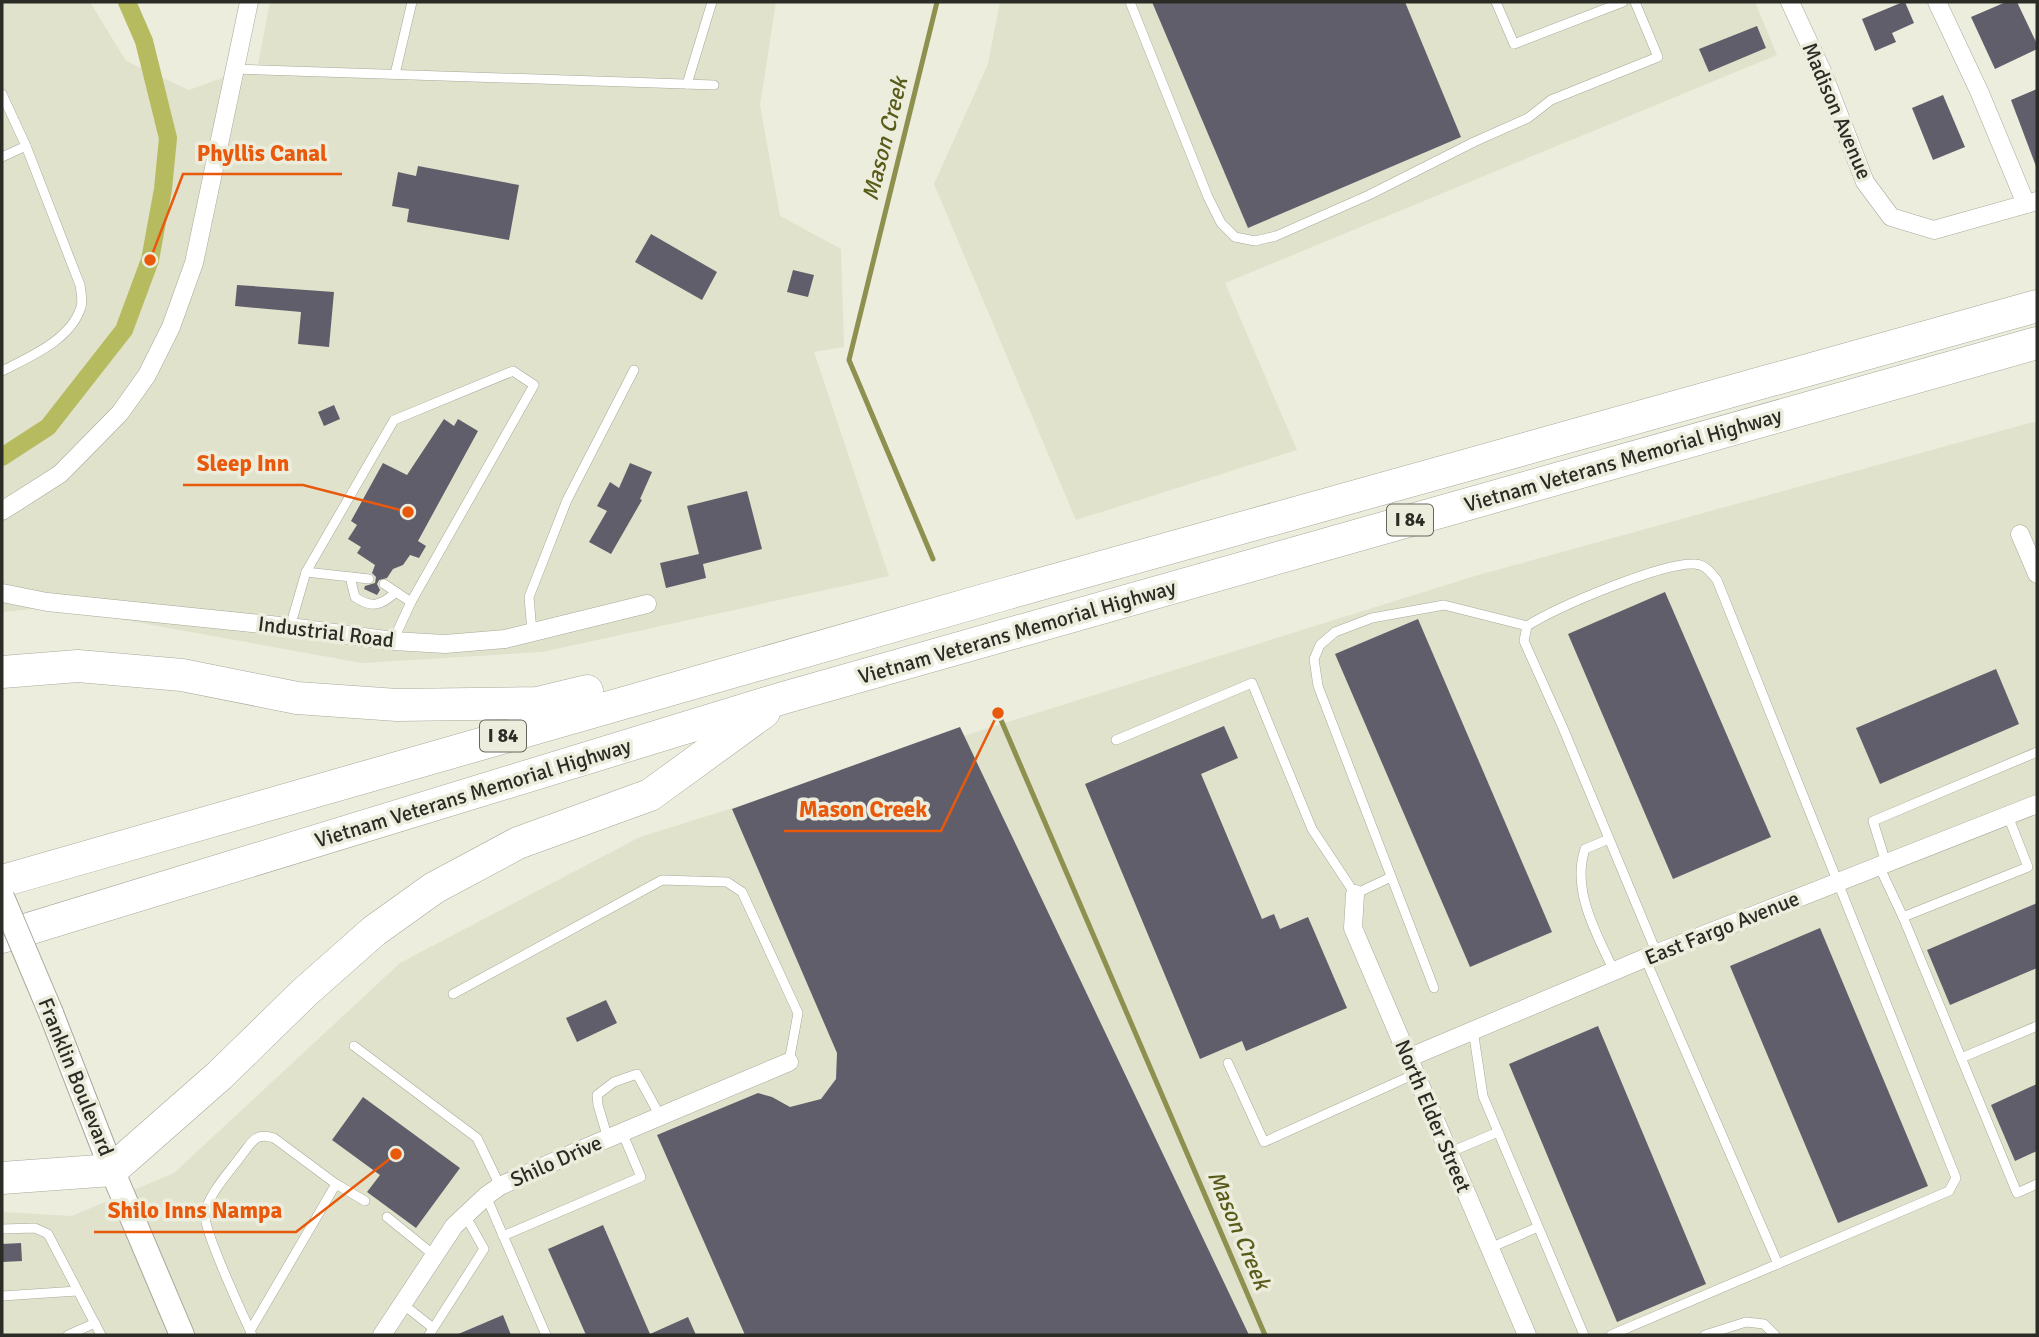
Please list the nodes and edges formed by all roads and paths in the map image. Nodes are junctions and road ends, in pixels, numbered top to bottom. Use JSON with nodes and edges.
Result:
{"nodes":[{"id":1,"x":249,"y":2,"type":"edge"},
{"id":2,"x":412,"y":2,"type":"edge"},
{"id":3,"x":712,"y":2,"type":"edge"},
{"id":4,"x":1129,"y":2,"type":"edge"},
{"id":5,"x":1496,"y":2,"type":"edge"},
{"id":6,"x":1623,"y":2,"type":"edge"},
{"id":7,"x":1635,"y":2,"type":"edge"},
{"id":8,"x":1790,"y":2,"type":"edge"},
{"id":9,"x":1937,"y":2,"type":"edge"},
{"id":10,"x":235,"y":69,"type":"junction"},
{"id":11,"x":395,"y":74,"type":"junction"},
{"id":12,"x":687,"y":84,"type":"junction"},
{"id":13,"x":714,"y":85,"type":"dead end"},
{"id":14,"x":2,"y":94,"type":"edge"},
{"id":15,"x":26,"y":146,"type":"junction"},
{"id":16,"x":2,"y":157,"type":"edge"},
{"id":17,"x":2031,"y":203,"type":"edge"},
{"id":18,"x":2037,"y":306,"type":"edge"},
{"id":19,"x":2037,"y":343,"type":"edge"},
{"id":20,"x":3,"y":367,"type":"edge"},
{"id":21,"x":634,"y":370,"type":"dead end"},
{"id":22,"x":2,"y":511,"type":"edge"},
{"id":23,"x":2020,"y":534,"type":"dead end"},
{"id":24,"x":306,"y":572,"type":"junction"},
{"id":25,"x":2037,"y":574,"type":"edge"},
{"id":26,"x":350,"y":577,"type":"junction"},
{"id":27,"x":369,"y":579,"type":"dead end"},
{"id":28,"x":384,"y":584,"type":"dead end"},
{"id":29,"x":396,"y":592,"type":"junction"},
{"id":30,"x":2,"y":593,"type":"edge"},
{"id":31,"x":1004,"y":594,"type":"junction"},
{"id":32,"x":411,"y":602,"type":"junction"},
{"id":33,"x":647,"y":604,"type":"dead end"},
{"id":34,"x":1527,"y":626,"type":"junction"},
{"id":35,"x":290,"y":627,"type":"junction"},
{"id":36,"x":532,"y":632,"type":"junction"},
{"id":37,"x":393,"y":641,"type":"junction"},
{"id":38,"x":2,"y":672,"type":"edge"},
{"id":39,"x":783,"y":698,"type":"junction"},
{"id":40,"x":1116,"y":740,"type":"dead end"},
{"id":41,"x":2037,"y":752,"type":"edge"},
{"id":42,"x":2037,"y":804,"type":"edge"},
{"id":43,"x":2008,"y":816,"type":"junction"},
{"id":44,"x":1609,"y":839,"type":"junction"},
{"id":45,"x":1883,"y":865,"type":"junction"},
{"id":46,"x":2032,"y":865,"type":"edge"},
{"id":47,"x":1391,"y":877,"type":"junction"},
{"id":48,"x":2,"y":881,"type":"edge"},
{"id":49,"x":1837,"y":883,"type":"junction"},
{"id":50,"x":1355,"y":894,"type":"junction"},
{"id":51,"x":2,"y":897,"type":"edge"},
{"id":52,"x":1903,"y":917,"type":"junction"},
{"id":53,"x":2,"y":937,"type":"edge"},
{"id":54,"x":1651,"y":956,"type":"junction"},
{"id":55,"x":1614,"y":971,"type":"junction"},
{"id":56,"x":1434,"y":988,"type":"dead end"},
{"id":57,"x":453,"y":994,"type":"dead end"},
{"id":58,"x":2037,"y":1026,"type":"edge"},
{"id":59,"x":1473,"y":1030,"type":"junction"},
{"id":60,"x":354,"y":1046,"type":"dead end"},
{"id":61,"x":1961,"y":1058,"type":"junction"},
{"id":62,"x":789,"y":1062,"type":"joint"},
{"id":63,"x":1228,"y":1063,"type":"dead end"},
{"id":64,"x":1411,"y":1066,"type":"junction"},
{"id":65,"x":660,"y":1116,"type":"junction"},
{"id":66,"x":1498,"y":1132,"type":"junction"},
{"id":67,"x":615,"y":1135,"type":"junction"},
{"id":68,"x":1448,"y":1153,"type":"junction"},
{"id":69,"x":112,"y":1170,"type":"junction"},
{"id":70,"x":2,"y":1178,"type":"edge"},
{"id":71,"x":337,"y":1184,"type":"junction"},
{"id":72,"x":2037,"y":1184,"type":"edge"},
{"id":73,"x":493,"y":1191,"type":"junction"},
{"id":74,"x":365,"y":1201,"type":"dead end"},
{"id":75,"x":464,"y":1214,"type":"junction"},
{"id":76,"x":387,"y":1217,"type":"dead end"},
{"id":77,"x":1538,"y":1227,"type":"junction"},
{"id":78,"x":2,"y":1229,"type":"edge"},
{"id":79,"x":503,"y":1236,"type":"junction"},
{"id":80,"x":1490,"y":1248,"type":"junction"},
{"id":81,"x":435,"y":1256,"type":"junction"},
{"id":82,"x":1778,"y":1264,"type":"junction"},
{"id":83,"x":77,"y":1291,"type":"junction"},
{"id":84,"x":2,"y":1296,"type":"edge"},
{"id":85,"x":404,"y":1305,"type":"junction"},
{"id":86,"x":95,"y":1324,"type":"junction"},
{"id":87,"x":431,"y":1332,"type":"edge"},
{"id":88,"x":251,"y":1333,"type":"edge"},
{"id":89,"x":68,"y":1335,"type":"edge"},
{"id":90,"x":101,"y":1335,"type":"edge"},
{"id":91,"x":182,"y":1335,"type":"edge"},
{"id":92,"x":382,"y":1335,"type":"edge"},
{"id":93,"x":546,"y":1335,"type":"edge"},
{"id":94,"x":1527,"y":1335,"type":"edge"},
{"id":95,"x":1584,"y":1335,"type":"edge"},
{"id":96,"x":1611,"y":1335,"type":"edge"},
{"id":97,"x":1705,"y":1335,"type":"edge"},
{"id":98,"x":1775,"y":1335,"type":"edge"}],
"edges":[{"from":1,"to":10,"type":"street"},
{"from":2,"to":11,"type":"lane"},
{"from":3,"to":12,"type":"lane"},
{"from":4,"to":7,"type":"lane"},
{"from":5,"to":6,"type":"lane"},
{"from":8,"to":17,"type":"street","name":"Madison Avenue"},
{"from":9,"to":17,"type":"street"},
{"from":10,"to":11,"type":"lane"},
{"from":10,"to":22,"type":"street"},
{"from":11,"to":12,"type":"lane"},
{"from":12,"to":13,"type":"lane"},
{"from":14,"to":15,"type":"lane"},
{"from":15,"to":16,"type":"lane"},
{"from":15,"to":20,"type":"lane"},
{"from":18,"to":31,"type":"highway","name":"Vietnam Veterans Memorial Highway","number":"I 84"},
{"from":19,"to":39,"type":"highway","name":"Vietnam Veterans Memorial Highway","number":"I 84"},
{"from":21,"to":36,"type":"lane"},
{"from":23,"to":25,"type":"street"},
{"from":24,"to":26,"type":"lane"},
{"from":24,"to":32,"type":"lane"},
{"from":24,"to":35,"type":"lane"},
{"from":26,"to":27,"type":"lane"},
{"from":26,"to":29,"type":"lane"},
{"from":28,"to":29,"type":"lane"},
{"from":29,"to":32,"type":"lane"},
{"from":30,"to":35,"type":"street","name":"Industrial Road"},
{"from":31,"to":38,"type":"highway"},
{"from":31,"to":48,"type":"highway","name":"Vietnam Veterans Memorial Highway","number":"I 84"},
{"from":32,"to":37,"type":"lane"},
{"from":33,"to":36,"type":"street","name":"Industrial Road"},
{"from":34,"to":44,"type":"lane"},
{"from":34,"to":47,"type":"lane"},
{"from":34,"to":49,"type":"lane"},
{"from":35,"to":37,"type":"street","name":"Industrial Road"},
{"from":36,"to":37,"type":"street","name":"Industrial Road"},
{"from":39,"to":53,"type":"highway","name":"Vietnam Veterans Memorial Highway","number":"I 84"},
{"from":39,"to":69,"type":"highway"},
{"from":40,"to":50,"type":"lane"},
{"from":41,"to":45,"type":"lane"},
{"from":42,"to":43,"type":"street","name":"East Fargo Avenue"},
{"from":43,"to":45,"type":"street","name":"East Fargo Avenue"},
{"from":43,"to":46,"type":"lane"},
{"from":44,"to":54,"type":"lane"},
{"from":44,"to":55,"type":"lane"},
{"from":45,"to":49,"type":"street","name":"East Fargo Avenue"},
{"from":45,"to":52,"type":"lane"},
{"from":46,"to":52,"type":"lane"},
{"from":47,"to":50,"type":"lane"},
{"from":47,"to":56,"type":"lane"},
{"from":49,"to":54,"type":"street","name":"East Fargo Avenue"},
{"from":49,"to":82,"type":"lane"},
{"from":50,"to":64,"type":"street","name":"North Elder Street"},
{"from":51,"to":69,"type":"main road","name":"Franklin Boulevard","bridge":true},
{"from":52,"to":61,"type":"lane"},
{"from":54,"to":55,"type":"street","name":"East Fargo Avenue"},
{"from":54,"to":82,"type":"lane"},
{"from":55,"to":59,"type":"street","name":"East Fargo Avenue"},
{"from":57,"to":62,"type":"lane"},
{"from":58,"to":61,"type":"lane"},
{"from":59,"to":64,"type":"street","name":"East Fargo Avenue"},
{"from":59,"to":66,"type":"lane"},
{"from":60,"to":73,"type":"lane"},
{"from":61,"to":72,"type":"lane"},
{"from":62,"to":65,"type":"street","name":"Shilo Drive"},
{"from":63,"to":64,"type":"lane"},
{"from":64,"to":68,"type":"street","name":"North Elder Street"},
{"from":65,"to":67,"type":"street","name":"Shilo Drive"},
{"from":65,"to":67,"type":"lane"},
{"from":66,"to":68,"type":"lane"},
{"from":66,"to":77,"type":"lane"},
{"from":67,"to":73,"type":"street","name":"Shilo Drive"},
{"from":67,"to":79,"type":"lane"},
{"from":68,"to":80,"type":"street","name":"North Elder Street"},
{"from":69,"to":70,"type":"highway"},
{"from":69,"to":91,"type":"main road","name":"Franklin Boulevard"},
{"from":71,"to":74,"type":"lane"},
{"from":71,"to":88,"type":"lane"},
{"from":71,"to":88,"type":"lane"},
{"from":73,"to":75,"type":"street","name":"Shilo Drive"},
{"from":73,"to":79,"type":"lane"},
{"from":75,"to":81,"type":"street","name":"Shilo Drive"},
{"from":75,"to":87,"type":"lane"},
{"from":76,"to":81,"type":"lane"},
{"from":77,"to":80,"type":"lane"},
{"from":77,"to":95,"type":"lane"},
{"from":78,"to":83,"type":"lane"},
{"from":79,"to":93,"type":"lane"},
{"from":80,"to":94,"type":"street","name":"North Elder Street"},
{"from":81,"to":85,"type":"street","name":"Shilo Drive"},
{"from":82,"to":96,"type":"lane"},
{"from":83,"to":84,"type":"lane"},
{"from":83,"to":86,"type":"lane"},
{"from":85,"to":87,"type":"lane"},
{"from":85,"to":92,"type":"street","name":"Shilo Drive"},
{"from":86,"to":89,"type":"lane"},
{"from":86,"to":90,"type":"lane"},
{"from":97,"to":98,"type":"lane"}]}
